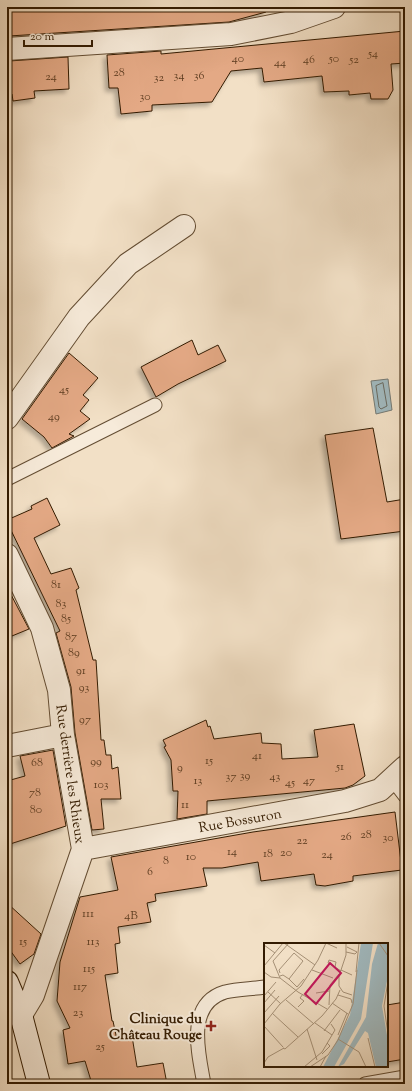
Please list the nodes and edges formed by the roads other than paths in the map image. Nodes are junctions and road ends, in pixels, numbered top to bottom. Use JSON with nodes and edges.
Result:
{"nodes":[{"id":1,"x":334,"y":7,"type":"edge"},
{"id":2,"x":7,"y":49,"type":"edge"},
{"id":3,"x":184,"y":226,"type":"dead end"},
{"id":4,"x":155,"y":405,"type":"dead end"},
{"id":5,"x":7,"y":418,"type":"edge"},
{"id":6,"x":7,"y":479,"type":"edge"},
{"id":7,"x":9,"y":562,"type":"edge"},
{"id":8,"x":63,"y":735,"type":"junction"},
{"id":9,"x":7,"y":746,"type":"edge"},
{"id":10,"x":398,"y":773,"type":"edge"},
{"id":11,"x":405,"y":796,"type":"edge"},
{"id":12,"x":83,"y":849,"type":"junction"},
{"id":13,"x":7,"y":982,"type":"edge"},
{"id":14,"x":264,"y":987,"type":"edge"},
{"id":15,"x":21,"y":1015,"type":"junction"},
{"id":16,"x":405,"y":1077,"type":"edge"},
{"id":17,"x":40,"y":1084,"type":"edge"},
{"id":18,"x":204,"y":1084,"type":"edge"},
{"id":19,"x":365,"y":1084,"type":"edge"}],
"edges":[{"from":1,"to":2,"type":"street"},
{"from":3,"to":5,"type":"street"},
{"from":4,"to":6,"type":"lane"},
{"from":7,"to":8,"type":"street","name":"Rue derrière les Rhieux"},
{"from":8,"to":9,"type":"street"},
{"from":8,"to":12,"type":"street","name":"Rue derrière les Rhieux"},
{"from":10,"to":11,"type":"lane","name":"Rue Bossuron"},
{"from":10,"to":12,"type":"street","name":"Rue Bossuron"},
{"from":12,"to":15,"type":"street","name":"Rue derrière les Rhieux"},
{"from":13,"to":15,"type":"street"},
{"from":14,"to":18,"type":"lane"},
{"from":15,"to":17,"type":"street"},
{"from":16,"to":19,"type":"lane"}]}
